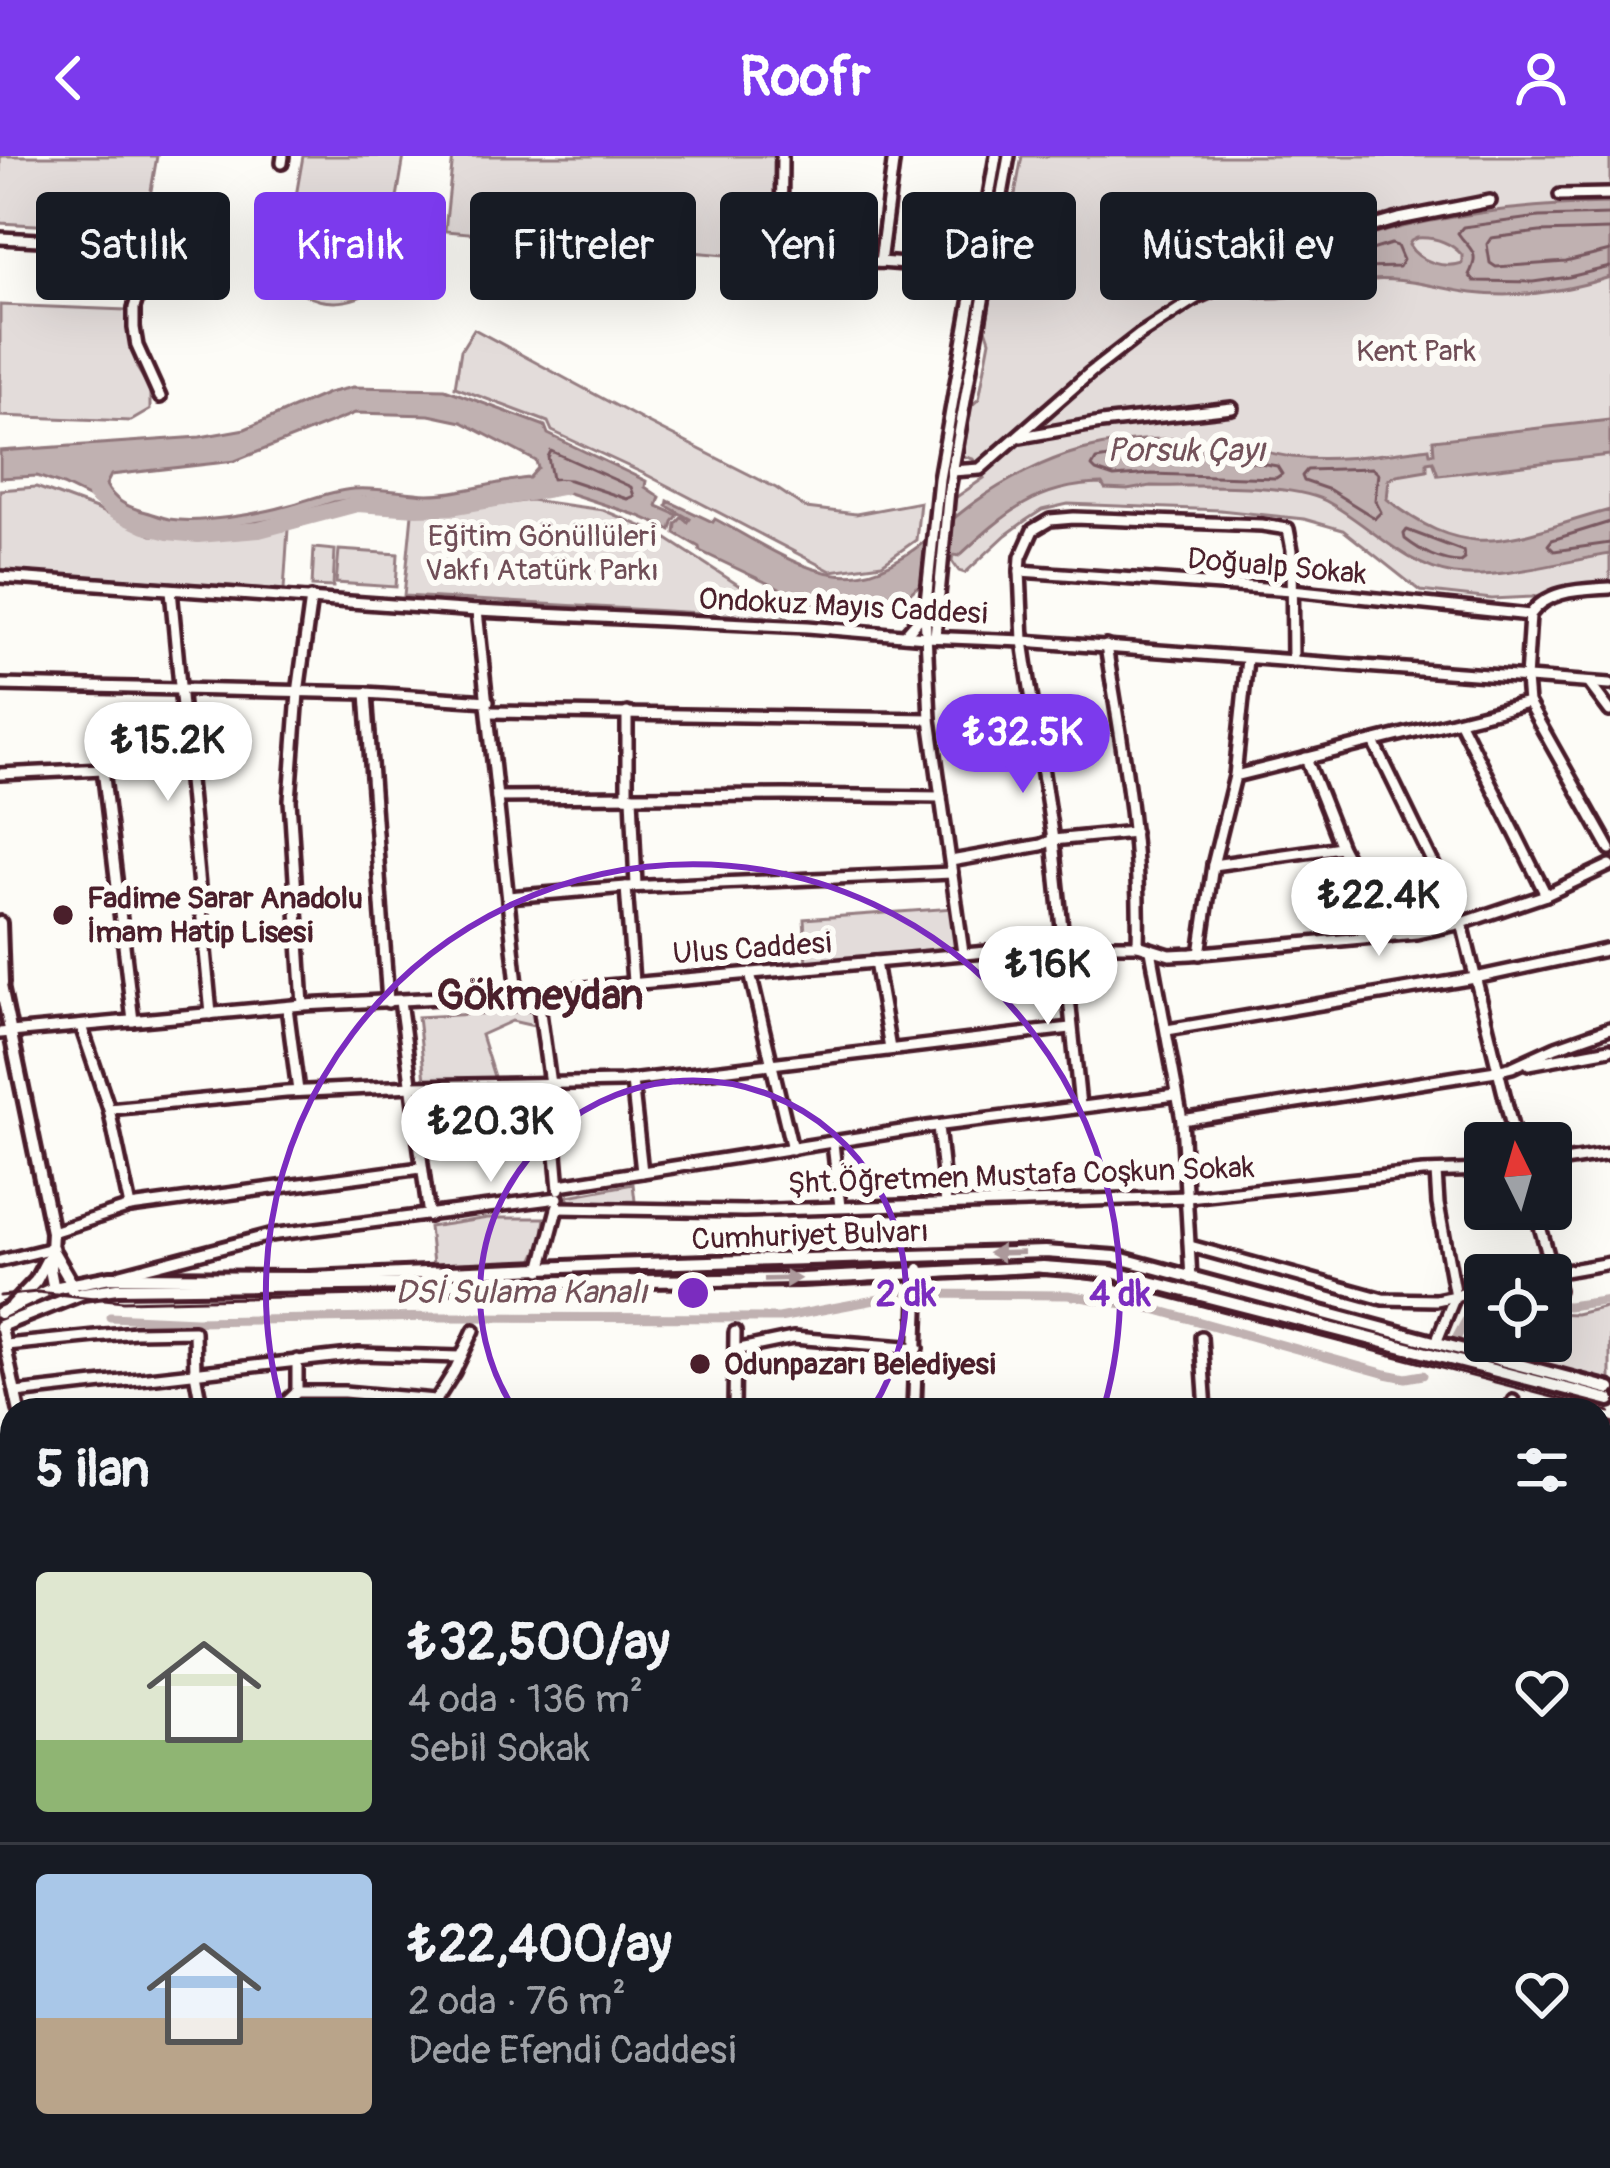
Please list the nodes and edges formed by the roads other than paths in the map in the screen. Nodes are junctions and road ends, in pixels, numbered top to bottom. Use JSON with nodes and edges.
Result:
{"nodes":[{"id":1,"x":782,"y":156,"type":"edge"},
{"id":2,"x":894,"y":156,"type":"edge"},
{"id":3,"x":996,"y":156,"type":"edge"},
{"id":4,"x":1009,"y":156,"type":"edge"},
{"id":5,"x":990,"y":192,"type":"edge"},
{"id":6,"x":1003,"y":192,"type":"edge"},
{"id":7,"x":1610,"y":194,"type":"edge"},
{"id":8,"x":1560,"y":195,"type":"dead end"},
{"id":9,"x":1490,"y":201,"type":"dead end"},
{"id":10,"x":0,"y":238,"type":"edge"},
{"id":11,"x":36,"y":240,"type":"edge"},
{"id":12,"x":880,"y":262,"type":"junction"},
{"id":13,"x":902,"y":264,"type":"edge"},
{"id":14,"x":137,"y":300,"type":"edge"},
{"id":15,"x":971,"y":300,"type":"edge"},
{"id":16,"x":984,"y":300,"type":"edge"},
{"id":17,"x":160,"y":397,"type":"dead end"},
{"id":18,"x":1232,"y":408,"type":"dead end"},
{"id":19,"x":1016,"y":438,"type":"junction"},
{"id":20,"x":952,"y":471,"type":"junction"},
{"id":21,"x":1020,"y":571,"type":"junction"},
{"id":22,"x":0,"y":578,"type":"edge"},
{"id":23,"x":1610,"y":587,"type":"edge"},
{"id":24,"x":171,"y":590,"type":"junction"},
{"id":25,"x":1292,"y":590,"type":"junction"},
{"id":26,"x":311,"y":598,"type":"junction"},
{"id":27,"x":477,"y":611,"type":"junction"},
{"id":28,"x":926,"y":612,"type":"junction"},
{"id":29,"x":1530,"y":615,"type":"junction"},
{"id":30,"x":905,"y":635,"type":"junction"},
{"id":31,"x":931,"y":637,"type":"junction"},
{"id":32,"x":1023,"y":641,"type":"junction"},
{"id":33,"x":1106,"y":646,"type":"junction"},
{"id":34,"x":1247,"y":659,"type":"junction"},
{"id":35,"x":1293,"y":661,"type":"junction"},
{"id":36,"x":1526,"y":679,"type":"junction"},
{"id":37,"x":1589,"y":683,"type":"junction"},
{"id":38,"x":1610,"y":684,"type":"edge"},
{"id":39,"x":0,"y":685,"type":"edge"},
{"id":40,"x":180,"y":690,"type":"junction"},
{"id":41,"x":298,"y":693,"type":"junction"},
{"id":42,"x":365,"y":693,"type":"junction"},
{"id":43,"x":1528,"y":703,"type":"junction"},
{"id":44,"x":489,"y":706,"type":"junction"},
{"id":45,"x":1610,"y":711,"type":"edge"},
{"id":46,"x":627,"y":712,"type":"junction"},
{"id":47,"x":930,"y":718,"type":"junction"},
{"id":48,"x":1460,"y":722,"type":"junction"},
{"id":49,"x":1374,"y":742,"type":"junction"},
{"id":50,"x":1306,"y":758,"type":"junction"},
{"id":51,"x":187,"y":760,"type":"junction"},
{"id":52,"x":104,"y":770,"type":"junction"},
{"id":53,"x":0,"y":774,"type":"edge"},
{"id":54,"x":1235,"y":776,"type":"junction"},
{"id":55,"x":630,"y":796,"type":"junction"},
{"id":56,"x":497,"y":797,"type":"junction"},
{"id":57,"x":941,"y":797,"type":"junction"},
{"id":58,"x":1134,"y":832,"type":"junction"},
{"id":59,"x":1053,"y":840,"type":"junction"},
{"id":60,"x":1341,"y":847,"type":"junction"},
{"id":61,"x":1610,"y":849,"type":"edge"},
{"id":62,"x":1213,"y":865,"type":"junction"},
{"id":63,"x":1610,"y":865,"type":"edge"},
{"id":64,"x":951,"y":867,"type":"junction"},
{"id":65,"x":631,"y":886,"type":"junction"},
{"id":66,"x":1546,"y":895,"type":"junction"},
{"id":67,"x":508,"y":897,"type":"junction"},
{"id":68,"x":0,"y":923,"type":"edge"},
{"id":69,"x":1462,"y":923,"type":"junction"},
{"id":70,"x":1389,"y":936,"type":"junction"},
{"id":71,"x":1,"y":938,"type":"edge"},
{"id":72,"x":1065,"y":945,"type":"junction"},
{"id":73,"x":1138,"y":945,"type":"junction"},
{"id":74,"x":1610,"y":949,"type":"edge"},
{"id":75,"x":1150,"y":950,"type":"junction"},
{"id":76,"x":963,"y":952,"type":"junction"},
{"id":77,"x":1200,"y":954,"type":"junction"},
{"id":78,"x":875,"y":962,"type":"junction"},
{"id":79,"x":750,"y":973,"type":"junction"},
{"id":80,"x":1475,"y":978,"type":"junction"},
{"id":81,"x":633,"y":982,"type":"junction"},
{"id":82,"x":1,"y":983,"type":"edge"},
{"id":83,"x":537,"y":991,"type":"junction"},
{"id":84,"x":518,"y":994,"type":"junction"},
{"id":85,"x":400,"y":1001,"type":"junction"},
{"id":86,"x":388,"y":1002,"type":"junction"},
{"id":87,"x":303,"y":1005,"type":"junction"},
{"id":88,"x":286,"y":1007,"type":"junction"},
{"id":89,"x":211,"y":1014,"type":"junction"},
{"id":90,"x":133,"y":1021,"type":"junction"},
{"id":91,"x":81,"y":1026,"type":"junction"},
{"id":92,"x":1070,"y":1028,"type":"junction"},
{"id":93,"x":1610,"y":1028,"type":"edge"},
{"id":94,"x":1167,"y":1030,"type":"junction"},
{"id":95,"x":6,"y":1033,"type":"edge"},
{"id":96,"x":1610,"y":1048,"type":"edge"},
{"id":97,"x":890,"y":1049,"type":"junction"},
{"id":98,"x":772,"y":1065,"type":"junction"},
{"id":99,"x":1512,"y":1067,"type":"junction"},
{"id":100,"x":1496,"y":1071,"type":"junction"},
{"id":101,"x":632,"y":1081,"type":"junction"},
{"id":102,"x":550,"y":1084,"type":"junction"},
{"id":103,"x":413,"y":1086,"type":"junction"},
{"id":104,"x":298,"y":1091,"type":"junction"},
{"id":105,"x":1177,"y":1095,"type":"junction"},
{"id":106,"x":1080,"y":1106,"type":"junction"},
{"id":107,"x":109,"y":1109,"type":"junction"},
{"id":108,"x":1182,"y":1120,"type":"junction"},
{"id":109,"x":1510,"y":1122,"type":"edge"},
{"id":110,"x":938,"y":1126,"type":"junction"},
{"id":111,"x":833,"y":1143,"type":"junction"},
{"id":112,"x":792,"y":1148,"type":"junction"},
{"id":113,"x":1610,"y":1154,"type":"edge"},
{"id":114,"x":1572,"y":1160,"type":"edge"},
{"id":115,"x":421,"y":1168,"type":"junction"},
{"id":116,"x":1464,"y":1171,"type":"edge"},
{"id":117,"x":642,"y":1172,"type":"junction"},
{"id":118,"x":1436,"y":1172,"type":"junction"},
{"id":119,"x":560,"y":1184,"type":"junction"},
{"id":120,"x":1188,"y":1198,"type":"junction"},
{"id":121,"x":558,"y":1203,"type":"junction"},
{"id":122,"x":946,"y":1204,"type":"junction"},
{"id":123,"x":130,"y":1207,"type":"junction"},
{"id":124,"x":839,"y":1207,"type":"junction"},
{"id":125,"x":429,"y":1216,"type":"junction"},
{"id":126,"x":52,"y":1232,"type":"junction"},
{"id":127,"x":1190,"y":1246,"type":"junction"},
{"id":128,"x":53,"y":1249,"type":"junction"},
{"id":129,"x":918,"y":1256,"type":"junction"},
{"id":130,"x":0,"y":1261,"type":"edge"},
{"id":131,"x":1610,"y":1263,"type":"edge"},
{"id":132,"x":541,"y":1270,"type":"junction"},
{"id":133,"x":1572,"y":1270,"type":"edge"},
{"id":134,"x":919,"y":1272,"type":"junction"},
{"id":135,"x":110,"y":1276,"type":"junction"},
{"id":136,"x":1191,"y":1279,"type":"junction"},
{"id":137,"x":53,"y":1288,"type":"junction"},
{"id":138,"x":72,"y":1291,"type":"junction"},
{"id":139,"x":1464,"y":1293,"type":"edge"},
{"id":140,"x":1455,"y":1296,"type":"junction"},
{"id":141,"x":59,"y":1304,"type":"junction"},
{"id":142,"x":5,"y":1311,"type":"edge"},
{"id":143,"x":1,"y":1326,"type":"edge"},
{"id":144,"x":474,"y":1330,"type":"dead end"},
{"id":145,"x":735,"y":1332,"type":"dead end"},
{"id":146,"x":1202,"y":1337,"type":"dead end"},
{"id":147,"x":1436,"y":1342,"type":"junction"},
{"id":148,"x":6,"y":1346,"type":"junction"},
{"id":149,"x":918,"y":1348,"type":"junction"},
{"id":150,"x":735,"y":1350,"type":"junction"},
{"id":151,"x":460,"y":1357,"type":"junction"},
{"id":152,"x":297,"y":1360,"type":"junction"},
{"id":153,"x":195,"y":1373,"type":"junction"},
{"id":154,"x":1610,"y":1389,"type":"edge"},
{"id":155,"x":297,"y":1392,"type":"junction"},
{"id":156,"x":16,"y":1394,"type":"junction"},
{"id":157,"x":17,"y":1398,"type":"edge"},
{"id":158,"x":200,"y":1398,"type":"edge"},
{"id":159,"x":291,"y":1398,"type":"edge"},
{"id":160,"x":385,"y":1398,"type":"edge"},
{"id":161,"x":437,"y":1398,"type":"edge"},
{"id":162,"x":734,"y":1398,"type":"edge"},
{"id":163,"x":915,"y":1398,"type":"edge"},
{"id":164,"x":1205,"y":1398,"type":"edge"},
{"id":165,"x":1602,"y":1398,"type":"edge"}],
"edges":[{"from":1,"to":12,"type":"street"},
{"from":2,"to":12,"type":"street"},
{"from":3,"to":5,"type":"street"},
{"from":4,"to":6,"type":"street"},
{"from":7,"to":8,"type":"street"},
{"from":9,"to":19,"type":"street"},
{"from":10,"to":11,"type":"street"},
{"from":12,"to":13,"type":"street"},
{"from":14,"to":17,"type":"street"},
{"from":15,"to":28,"type":"street"},
{"from":16,"to":20,"type":"street"},
{"from":18,"to":19,"type":"street"},
{"from":19,"to":20,"type":"street"},
{"from":20,"to":31,"type":"street"},
{"from":21,"to":25,"type":"street","name":"Doğualp Sokak"},
{"from":21,"to":25,"type":"street"},
{"from":21,"to":32,"type":"street"},
{"from":22,"to":24,"type":"street","name":"Ondokuz Mayıs Caddesi"},
{"from":23,"to":29,"type":"street"},
{"from":24,"to":26,"type":"street","name":"Ondokuz Mayıs Caddesi"},
{"from":24,"to":40,"type":"street"},
{"from":25,"to":29,"type":"street","name":"Doğualp Sokak"},
{"from":25,"to":35,"type":"street"},
{"from":26,"to":27,"type":"street","name":"Ondokuz Mayıs Caddesi"},
{"from":26,"to":41,"type":"street"},
{"from":27,"to":30,"type":"street","name":"Ondokuz Mayıs Caddesi"},
{"from":27,"to":44,"type":"street"},
{"from":28,"to":30,"type":"street"},
{"from":28,"to":31,"type":"street"},
{"from":29,"to":36,"type":"street"},
{"from":30,"to":31,"type":"street","name":"Ondokuz Mayıs Caddesi"},
{"from":31,"to":32,"type":"street","name":"Ondokuz Mayıs Caddesi"},
{"from":31,"to":47,"type":"street"},
{"from":32,"to":33,"type":"street","name":"Ondokuz Mayıs Caddesi"},
{"from":32,"to":59,"type":"street"},
{"from":33,"to":34,"type":"street","name":"Ondokuz Mayıs Caddesi"},
{"from":33,"to":58,"type":"street"},
{"from":34,"to":35,"type":"street","name":"Ondokuz Mayıs Caddesi"},
{"from":34,"to":54,"type":"street"},
{"from":35,"to":36,"type":"street","name":"Ondokuz Mayıs Caddesi"},
{"from":36,"to":37,"type":"street","name":"Ondokuz Mayıs Caddesi"},
{"from":36,"to":43,"type":"street"},
{"from":37,"to":38,"type":"street","name":"Ondokuz Mayıs Caddesi"},
{"from":37,"to":45,"type":"street"},
{"from":39,"to":40,"type":"street"},
{"from":40,"to":41,"type":"street"},
{"from":40,"to":51,"type":"street"},
{"from":41,"to":42,"type":"street"},
{"from":41,"to":87,"type":"street"},
{"from":42,"to":44,"type":"street"},
{"from":42,"to":86,"type":"street"},
{"from":43,"to":48,"type":"street"},
{"from":43,"to":61,"type":"street"},
{"from":44,"to":46,"type":"street"},
{"from":44,"to":56,"type":"street"},
{"from":46,"to":47,"type":"street"},
{"from":46,"to":55,"type":"street"},
{"from":47,"to":57,"type":"street"},
{"from":48,"to":49,"type":"street"},
{"from":48,"to":66,"type":"street"},
{"from":49,"to":50,"type":"street"},
{"from":49,"to":69,"type":"street"},
{"from":50,"to":54,"type":"street"},
{"from":50,"to":60,"type":"street"},
{"from":51,"to":52,"type":"street"},
{"from":51,"to":89,"type":"street"},
{"from":52,"to":53,"type":"street"},
{"from":52,"to":90,"type":"street"},
{"from":54,"to":62,"type":"street"},
{"from":55,"to":56,"type":"street"},
{"from":55,"to":57,"type":"street"},
{"from":55,"to":65,"type":"street"},
{"from":56,"to":67,"type":"street"},
{"from":57,"to":64,"type":"street"},
{"from":58,"to":59,"type":"street"},
{"from":58,"to":73,"type":"street"},
{"from":59,"to":64,"type":"street"},
{"from":59,"to":72,"type":"street"},
{"from":60,"to":62,"type":"street"},
{"from":60,"to":70,"type":"street"},
{"from":62,"to":77,"type":"street"},
{"from":63,"to":66,"type":"street"},
{"from":64,"to":65,"type":"street"},
{"from":64,"to":76,"type":"street"},
{"from":65,"to":67,"type":"street"},
{"from":65,"to":81,"type":"street"},
{"from":66,"to":69,"type":"street"},
{"from":67,"to":84,"type":"street"},
{"from":68,"to":71,"type":"main road"},
{"from":69,"to":70,"type":"street"},
{"from":69,"to":80,"type":"street"},
{"from":70,"to":77,"type":"street"},
{"from":71,"to":82,"type":"main road"},
{"from":72,"to":73,"type":"street","name":"Ulus Caddesi"},
{"from":72,"to":76,"type":"street","name":"Ulus Caddesi"},
{"from":72,"to":92,"type":"street"},
{"from":73,"to":75,"type":"street"},
{"from":74,"to":80,"type":"street"},
{"from":75,"to":77,"type":"street"},
{"from":75,"to":94,"type":"street"},
{"from":76,"to":78,"type":"street","name":"Ulus Caddesi"},
{"from":78,"to":79,"type":"street","name":"Ulus Caddesi"},
{"from":78,"to":97,"type":"street"},
{"from":79,"to":81,"type":"street","name":"Ulus Caddesi"},
{"from":79,"to":98,"type":"street"},
{"from":80,"to":94,"type":"street"},
{"from":80,"to":100,"type":"street"},
{"from":81,"to":83,"type":"street","name":"Ulus Caddesi"},
{"from":82,"to":95,"type":"main road"},
{"from":83,"to":84,"type":"street","name":"Ulus Caddesi"},
{"from":83,"to":102,"type":"street"},
{"from":84,"to":85,"type":"street","name":"Ulus Caddesi"},
{"from":85,"to":86,"type":"street","name":"Ulus Caddesi"},
{"from":85,"to":103,"type":"street"},
{"from":86,"to":87,"type":"street","name":"Ulus Caddesi"},
{"from":87,"to":88,"type":"street","name":"Ulus Caddesi"},
{"from":88,"to":89,"type":"street","name":"Ulus Caddesi"},
{"from":88,"to":104,"type":"street"},
{"from":89,"to":90,"type":"street","name":"Ulus Caddesi"},
{"from":90,"to":91,"type":"street","name":"Ulus Caddesi"},
{"from":91,"to":95,"type":"street","name":"Ulus Caddesi"},
{"from":91,"to":107,"type":"street"},
{"from":92,"to":97,"type":"street"},
{"from":92,"to":106,"type":"street"},
{"from":93,"to":99,"type":"street"},
{"from":94,"to":105,"type":"street"},
{"from":95,"to":126,"type":"main road"},
{"from":96,"to":99,"type":"street"},
{"from":97,"to":98,"type":"street"},
{"from":98,"to":101,"type":"street"},
{"from":98,"to":112,"type":"street"},
{"from":99,"to":100,"type":"street"},
{"from":100,"to":108,"type":"street"},
{"from":100,"to":109,"type":"street"},
{"from":101,"to":102,"type":"street"},
{"from":101,"to":117,"type":"street"},
{"from":102,"to":103,"type":"street"},
{"from":102,"to":119,"type":"street"},
{"from":103,"to":104,"type":"street"},
{"from":103,"to":115,"type":"street"},
{"from":104,"to":107,"type":"street"},
{"from":105,"to":106,"type":"street"},
{"from":105,"to":108,"type":"street"},
{"from":106,"to":110,"type":"street"},
{"from":107,"to":123,"type":"street"},
{"from":108,"to":120,"type":"street"},
{"from":110,"to":111,"type":"street"},
{"from":110,"to":122,"type":"street"},
{"from":111,"to":112,"type":"street"},
{"from":111,"to":124,"type":"street"},
{"from":112,"to":117,"type":"street"},
{"from":113,"to":114,"type":"street"},
{"from":115,"to":123,"type":"street"},
{"from":115,"to":125,"type":"street"},
{"from":116,"to":118,"type":"street","name":"Şht.Öğretmen Mustafa Coşkun Sokak"},
{"from":117,"to":119,"type":"street"},
{"from":118,"to":120,"type":"street","name":"Şht.Öğretmen Mustafa Coşkun Sokak"},
{"from":118,"to":140,"type":"street"},
{"from":119,"to":121,"type":"street"},
{"from":120,"to":122,"type":"street","name":"Şht.Öğretmen Mustafa Coşkun Sokak"},
{"from":120,"to":127,"type":"street"},
{"from":121,"to":124,"type":"street","name":"Şht.Öğretmen Mustafa Coşkun Sokak"},
{"from":121,"to":125,"type":"street","name":"Şht.Öğretmen Mustafa Coşkun Sokak"},
{"from":121,"to":132,"type":"street"},
{"from":122,"to":124,"type":"street","name":"Şht.Öğretmen Mustafa Coşkun Sokak"},
{"from":123,"to":126,"type":"street"},
{"from":125,"to":135,"type":"street","name":"Şht.Öğretmen Mustafa Coşkun Sokak"},
{"from":126,"to":128,"type":"main road"},
{"from":127,"to":136,"type":"street"},
{"from":127,"to":140,"type":"street"},
{"from":128,"to":130,"type":"street"},
{"from":128,"to":137,"type":"main road"},
{"from":128,"to":138,"type":"main road"},
{"from":128,"to":142,"type":"main road"},
{"from":129,"to":132,"type":"main road","name":"Cumhuriyet Bulvarı"},
{"from":129,"to":134,"type":"main road"},
{"from":136,"to":129,"type":"main road","name":"Cumhuriyet Bulvarı","one_way":true},
{"from":131,"to":133,"type":"street"},
{"from":132,"to":135,"type":"main road","name":"Cumhuriyet Bulvarı"},
{"from":138,"to":134,"type":"main road","name":"Cumhuriyet Bulvarı","one_way":true},
{"from":134,"to":149,"type":"main road"},
{"from":134,"to":165,"type":"main road","name":"Cumhuriyet Bulvarı"},
{"from":135,"to":138,"type":"main road","name":"Cumhuriyet Bulvarı"},
{"from":136,"to":147,"type":"main road","name":"Cumhuriyet Bulvarı"},
{"from":137,"to":138,"type":"main road","name":"Cumhuriyet Bulvarı"},
{"from":137,"to":141,"type":"main road"},
{"from":137,"to":142,"type":"main road","name":"Cumhuriyet Bulvarı"},
{"from":138,"to":141,"type":"main road","name":"Cumhuriyet Bulvarı"},
{"from":139,"to":140,"type":"street"},
{"from":140,"to":147,"type":"street"},
{"from":141,"to":143,"type":"main road","name":"Cumhuriyet Bulvarı"},
{"from":143,"to":148,"type":"street"},
{"from":144,"to":151,"type":"street"},
{"from":145,"to":150,"type":"street"},
{"from":146,"to":164,"type":"street"},
{"from":147,"to":154,"type":"main road","name":"Cumhuriyet Bulvarı"},
{"from":148,"to":153,"type":"street"},
{"from":148,"to":156,"type":"street"},
{"from":149,"to":150,"type":"street"},
{"from":149,"to":163,"type":"main road"},
{"from":150,"to":162,"type":"street"},
{"from":151,"to":152,"type":"street"},
{"from":151,"to":161,"type":"street"},
{"from":152,"to":153,"type":"street"},
{"from":152,"to":155,"type":"street"},
{"from":153,"to":156,"type":"street"},
{"from":153,"to":158,"type":"street"},
{"from":155,"to":159,"type":"street"},
{"from":155,"to":160,"type":"street"},
{"from":156,"to":157,"type":"street"}]}
